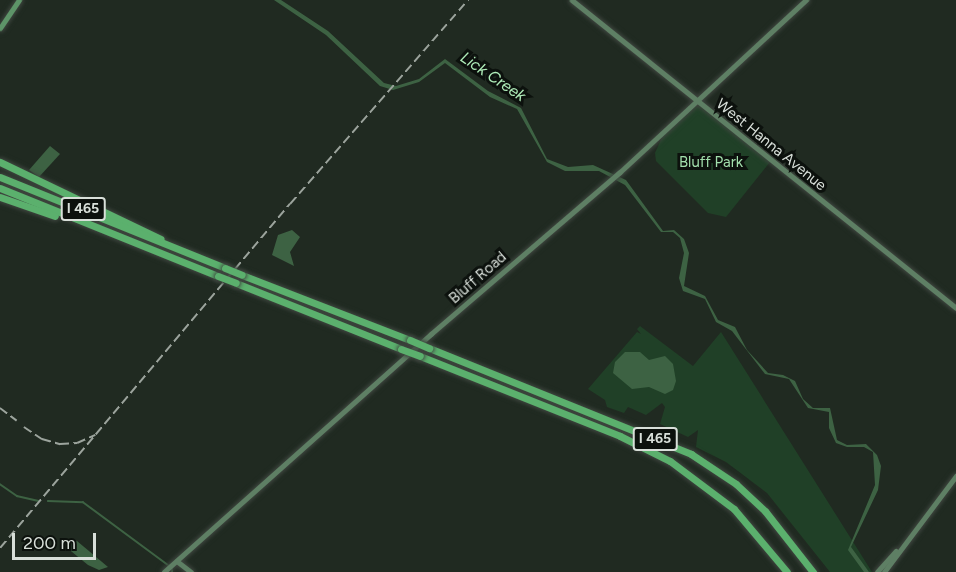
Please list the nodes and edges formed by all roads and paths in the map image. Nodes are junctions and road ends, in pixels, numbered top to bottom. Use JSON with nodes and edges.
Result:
{"nodes":[{"id":1,"x":19,"y":0,"type":"edge"},
{"id":2,"x":572,"y":0,"type":"edge"},
{"id":3,"x":806,"y":0,"type":"edge"},
{"id":4,"x":1,"y":21,"type":"edge"},
{"id":5,"x":0,"y":28,"type":"edge"},
{"id":6,"x":698,"y":101,"type":"junction"},
{"id":7,"x":0,"y":162,"type":"edge"},
{"id":8,"x":0,"y":177,"type":"edge"},
{"id":9,"x":0,"y":188,"type":"edge"},
{"id":10,"x":0,"y":198,"type":"edge"},
{"id":11,"x":84,"y":223,"type":"junction"},
{"id":12,"x":165,"y":243,"type":"junction"},
{"id":13,"x":956,"y":308,"type":"edge"},
{"id":14,"x":956,"y":476,"type":"edge"},
{"id":15,"x":896,"y":551,"type":"junction"},
{"id":16,"x":177,"y":561,"type":"junction"},
{"id":17,"x":164,"y":572,"type":"edge"},
{"id":18,"x":191,"y":572,"type":"edge"},
{"id":19,"x":787,"y":572,"type":"edge"},
{"id":20,"x":813,"y":572,"type":"edge"},
{"id":21,"x":877,"y":572,"type":"edge"},
{"id":22,"x":884,"y":572,"type":"edge"}],
"edges":[{"from":1,"to":4,"type":"main road"},
{"from":2,"to":6,"type":"main road","name":"West Hanna Avenue"},
{"from":3,"to":6,"type":"main road","name":"Bluff Road"},
{"from":4,"to":5,"type":"main road"},
{"from":6,"to":13,"type":"main road","name":"West Hanna Avenue"},
{"from":6,"to":16,"type":"main road","name":"Bluff Road"},
{"from":7,"to":12,"type":"highway"},
{"from":8,"to":12,"type":"highway","number":"I 465"},
{"from":9,"to":11,"type":"highway","number":"I 465"},
{"from":10,"to":11,"type":"highway"},
{"from":11,"to":19,"type":"highway","number":"I 465","bridge":true},
{"from":12,"to":20,"type":"highway","number":"I 465","bridge":true},
{"from":14,"to":15,"type":"main road"},
{"from":15,"to":21,"type":"main road"},
{"from":15,"to":22,"type":"main road"},
{"from":16,"to":17,"type":"main road","name":"Bluff Road"},
{"from":16,"to":18,"type":"main road"}]}
